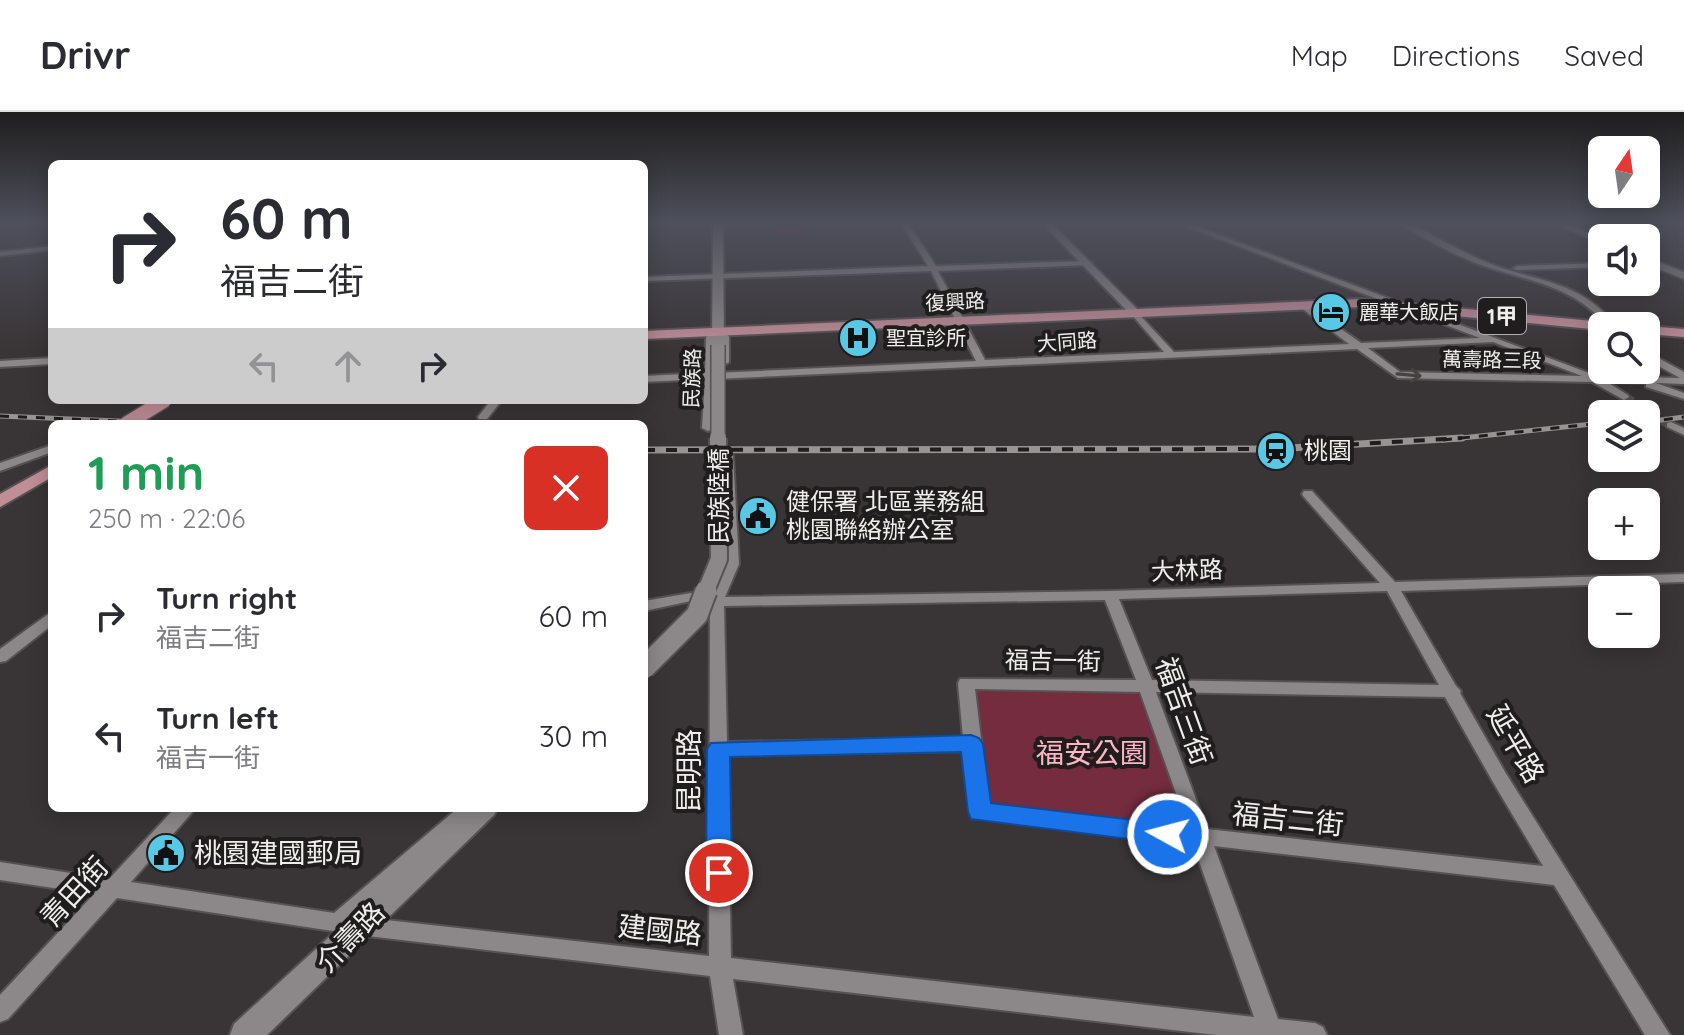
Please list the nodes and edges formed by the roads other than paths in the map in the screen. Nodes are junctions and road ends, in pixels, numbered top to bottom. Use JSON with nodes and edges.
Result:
{"nodes":[{"id":1,"x":719,"y":266,"type":"edge"},
{"id":2,"x":993,"y":266,"type":"edge"},
{"id":3,"x":1091,"y":266,"type":"edge"},
{"id":4,"x":1294,"y":266,"type":"edge"},
{"id":5,"x":1491,"y":266,"type":"edge"},
{"id":6,"x":1575,"y":266,"type":"edge"},
{"id":7,"x":1660,"y":266,"type":"edge"},
{"id":8,"x":933,"y":268,"type":"junction"},
{"id":9,"x":1501,"y":269,"type":"junction"},
{"id":10,"x":719,"y":276,"type":"junction"},
{"id":11,"x":1684,"y":276,"type":"edge"},
{"id":12,"x":648,"y":279,"type":"edge"},
{"id":13,"x":1303,"y":305,"type":"junction"},
{"id":14,"x":1401,"y":307,"type":"junction"},
{"id":15,"x":1600,"y":312,"type":"edge"},
{"id":16,"x":1135,"y":313,"type":"junction"},
{"id":17,"x":958,"y":322,"type":"junction"},
{"id":18,"x":1588,"y":325,"type":"edge"},
{"id":19,"x":1660,"y":331,"type":"edge"},
{"id":20,"x":1684,"y":333,"type":"edge"},
{"id":21,"x":648,"y":335,"type":"edge"},
{"id":22,"x":718,"y":337,"type":"junction"},
{"id":23,"x":1491,"y":340,"type":"junction"},
{"id":24,"x":1357,"y":346,"type":"junction"},
{"id":25,"x":1171,"y":354,"type":"junction"},
{"id":26,"x":48,"y":361,"type":"edge"},
{"id":27,"x":0,"y":364,"type":"edge"},
{"id":28,"x":1660,"y":364,"type":"edge"},
{"id":29,"x":983,"y":365,"type":"junction"},
{"id":30,"x":724,"y":375,"type":"junction"},
{"id":31,"x":711,"y":376,"type":"junction"},
{"id":32,"x":1588,"y":376,"type":"edge"},
{"id":33,"x":648,"y":379,"type":"edge"},
{"id":34,"x":1684,"y":379,"type":"edge"},
{"id":35,"x":1588,"y":380,"type":"edge"},
{"id":36,"x":1604,"y":384,"type":"edge"},
{"id":37,"x":1653,"y":384,"type":"edge"},
{"id":38,"x":1663,"y":386,"type":"junction"},
{"id":39,"x":1684,"y":396,"type":"edge"},
{"id":40,"x":1624,"y":397,"type":"tunnel mouth"},
{"id":41,"x":158,"y":404,"type":"edge"},
{"id":42,"x":494,"y":404,"type":"edge"},
{"id":43,"x":483,"y":417,"type":"dead end"},
{"id":44,"x":132,"y":420,"type":"edge"},
{"id":45,"x":724,"y":425,"type":"dead end"},
{"id":46,"x":1671,"y":425,"type":"tunnel mouth"},
{"id":47,"x":708,"y":428,"type":"dead end"},
{"id":48,"x":1684,"y":432,"type":"edge"},
{"id":49,"x":48,"y":449,"type":"edge"},
{"id":50,"x":727,"y":456,"type":"dead end"},
{"id":51,"x":0,"y":467,"type":"edge"},
{"id":52,"x":48,"y":472,"type":"edge"},
{"id":53,"x":1308,"y":494,"type":"dead end"},
{"id":54,"x":0,"y":502,"type":"edge"},
{"id":55,"x":1684,"y":578,"type":"edge"},
{"id":56,"x":1392,"y":587,"type":"junction"},
{"id":57,"x":1110,"y":595,"type":"junction"},
{"id":58,"x":691,"y":597,"type":"junction"},
{"id":59,"x":717,"y":602,"type":"junction"},
{"id":60,"x":648,"y":605,"type":"edge"},
{"id":61,"x":48,"y":621,"type":"edge"},
{"id":62,"x":648,"y":652,"type":"edge"},
{"id":63,"x":0,"y":657,"type":"edge"},
{"id":64,"x":648,"y":664,"type":"edge"},
{"id":65,"x":648,"y":671,"type":"edge"},
{"id":66,"x":1146,"y":686,"type":"junction"},
{"id":67,"x":1453,"y":691,"type":"junction"},
{"id":68,"x":971,"y":744,"type":"junction"},
{"id":69,"x":719,"y":749,"type":"junction"},
{"id":70,"x":183,"y":812,"type":"edge"},
{"id":71,"x":467,"y":812,"type":"edge"},
{"id":72,"x":481,"y":812,"type":"edge"},
{"id":73,"x":494,"y":812,"type":"edge"},
{"id":74,"x":1200,"y":838,"type":"junction"},
{"id":75,"x":0,"y":871,"type":"edge"},
{"id":76,"x":1562,"y":877,"type":"junction"},
{"id":77,"x":114,"y":889,"type":"junction"},
{"id":78,"x":355,"y":925,"type":"junction"},
{"id":79,"x":720,"y":967,"type":"junction"},
{"id":80,"x":0,"y":1011,"type":"edge"},
{"id":81,"x":1269,"y":1027,"type":"junction"},
{"id":82,"x":245,"y":1035,"type":"edge"},
{"id":83,"x":731,"y":1035,"type":"edge"},
{"id":84,"x":1315,"y":1035,"type":"edge"},
{"id":85,"x":1658,"y":1035,"type":"edge"}],
"edges":[{"from":1,"to":10,"type":"street","name":"民族路"},
{"from":2,"to":8,"type":"street"},
{"from":3,"to":16,"type":"street"},
{"from":4,"to":14,"type":"street"},
{"from":5,"to":9,"type":"street"},
{"from":6,"to":9,"type":"street"},
{"from":7,"to":11,"type":"street"},
{"from":8,"to":10,"type":"street"},
{"from":8,"to":17,"type":"street"},
{"from":9,"to":15,"type":"street"},
{"from":10,"to":12,"type":"street"},
{"from":10,"to":22,"type":"street","name":"民族路"},
{"from":13,"to":14,"type":"main road","name":"復興路","number":"1甲"},
{"from":13,"to":16,"type":"main road","name":"復興路","number":"1甲"},
{"from":13,"to":24,"type":"street","name":"萬壽路三段"},
{"from":14,"to":18,"type":"main road","name":"復興路","number":"1甲"},
{"from":14,"to":23,"type":"street"},
{"from":16,"to":17,"type":"main road","name":"復興路","number":"1甲"},
{"from":16,"to":25,"type":"street"},
{"from":17,"to":22,"type":"main road","name":"復興路","number":"1甲"},
{"from":17,"to":29,"type":"street"},
{"from":19,"to":20,"type":"main road"},
{"from":21,"to":22,"type":"main road","name":"復興路","number":"1甲"},
{"from":22,"to":30,"type":"street","name":"民族路"},
{"from":22,"to":31,"type":"street","name":"民族路"},
{"from":22,"to":64,"type":"street","name":"民族陸橋","bridge":true},
{"from":23,"to":24,"type":"street","name":"大同路"},
{"from":23,"to":32,"type":"street"},
{"from":24,"to":25,"type":"street","name":"大同路"},
{"from":24,"to":35,"type":"street","name":"萬壽路三段","one_way":true},
{"from":25,"to":29,"type":"street","name":"大同路"},
{"from":26,"to":27,"type":"street"},
{"from":28,"to":34,"type":"street"},
{"from":29,"to":30,"type":"street","name":"大同路"},
{"from":30,"to":31,"type":"street","name":"大同路"},
{"from":30,"to":45,"type":"street","name":"民族路"},
{"from":31,"to":33,"type":"street","name":"大同路"},
{"from":31,"to":47,"type":"street","name":"民族路"},
{"from":34,"to":38,"type":"street"},
{"from":36,"to":40,"type":"street"},
{"from":37,"to":38,"type":"street","name":"萬壽路三段"},
{"from":38,"to":39,"type":"street","name":"萬壽路三段"},
{"from":41,"to":44,"type":"main road","bridge":true},
{"from":42,"to":43,"type":"street"},
{"from":46,"to":48,"type":"street"},
{"from":49,"to":51,"type":"street"},
{"from":50,"to":59,"type":"street"},
{"from":52,"to":54,"type":"main road"},
{"from":53,"to":56,"type":"street","name":"延平路"},
{"from":55,"to":56,"type":"street","name":"大林路"},
{"from":56,"to":57,"type":"street","name":"大林路"},
{"from":56,"to":67,"type":"street","name":"延平路"},
{"from":57,"to":59,"type":"street","name":"大林路"},
{"from":57,"to":66,"type":"street","name":"福吉三街"},
{"from":58,"to":59,"type":"street","name":"大林路"},
{"from":58,"to":60,"type":"street"},
{"from":58,"to":62,"type":"street"},
{"from":59,"to":65,"type":"street"},
{"from":59,"to":69,"type":"street","name":"昆明路"},
{"from":61,"to":63,"type":"street"},
{"from":66,"to":67,"type":"street","name":"福吉一街"},
{"from":66,"to":68,"type":"street","name":"福吉一街"},
{"from":66,"to":74,"type":"street","name":"福吉三街"},
{"from":67,"to":76,"type":"street","name":"延平路"},
{"from":68,"to":69,"type":"street"},
{"from":68,"to":74,"type":"street","name":"福吉二街"},
{"from":69,"to":79,"type":"street","name":"昆明路"},
{"from":70,"to":77,"type":"street","name":"青田街"},
{"from":71,"to":78,"type":"street","name":"介壽路"},
{"from":72,"to":78,"type":"street","name":"介壽路"},
{"from":73,"to":78,"type":"street","name":"介壽路"},
{"from":74,"to":76,"type":"street","name":"福吉二街"},
{"from":74,"to":81,"type":"street","name":"福吉三街"},
{"from":75,"to":77,"type":"street","name":"建國路"},
{"from":76,"to":85,"type":"street","name":"延平路"},
{"from":77,"to":78,"type":"street","name":"建國路"},
{"from":77,"to":80,"type":"street","name":"青田街"},
{"from":78,"to":79,"type":"street","name":"建國路"},
{"from":78,"to":82,"type":"street","name":"介壽路"},
{"from":79,"to":81,"type":"street","name":"建國路"},
{"from":79,"to":83,"type":"street","name":"昆明路"},
{"from":81,"to":84,"type":"street","name":"建國路"}]}
